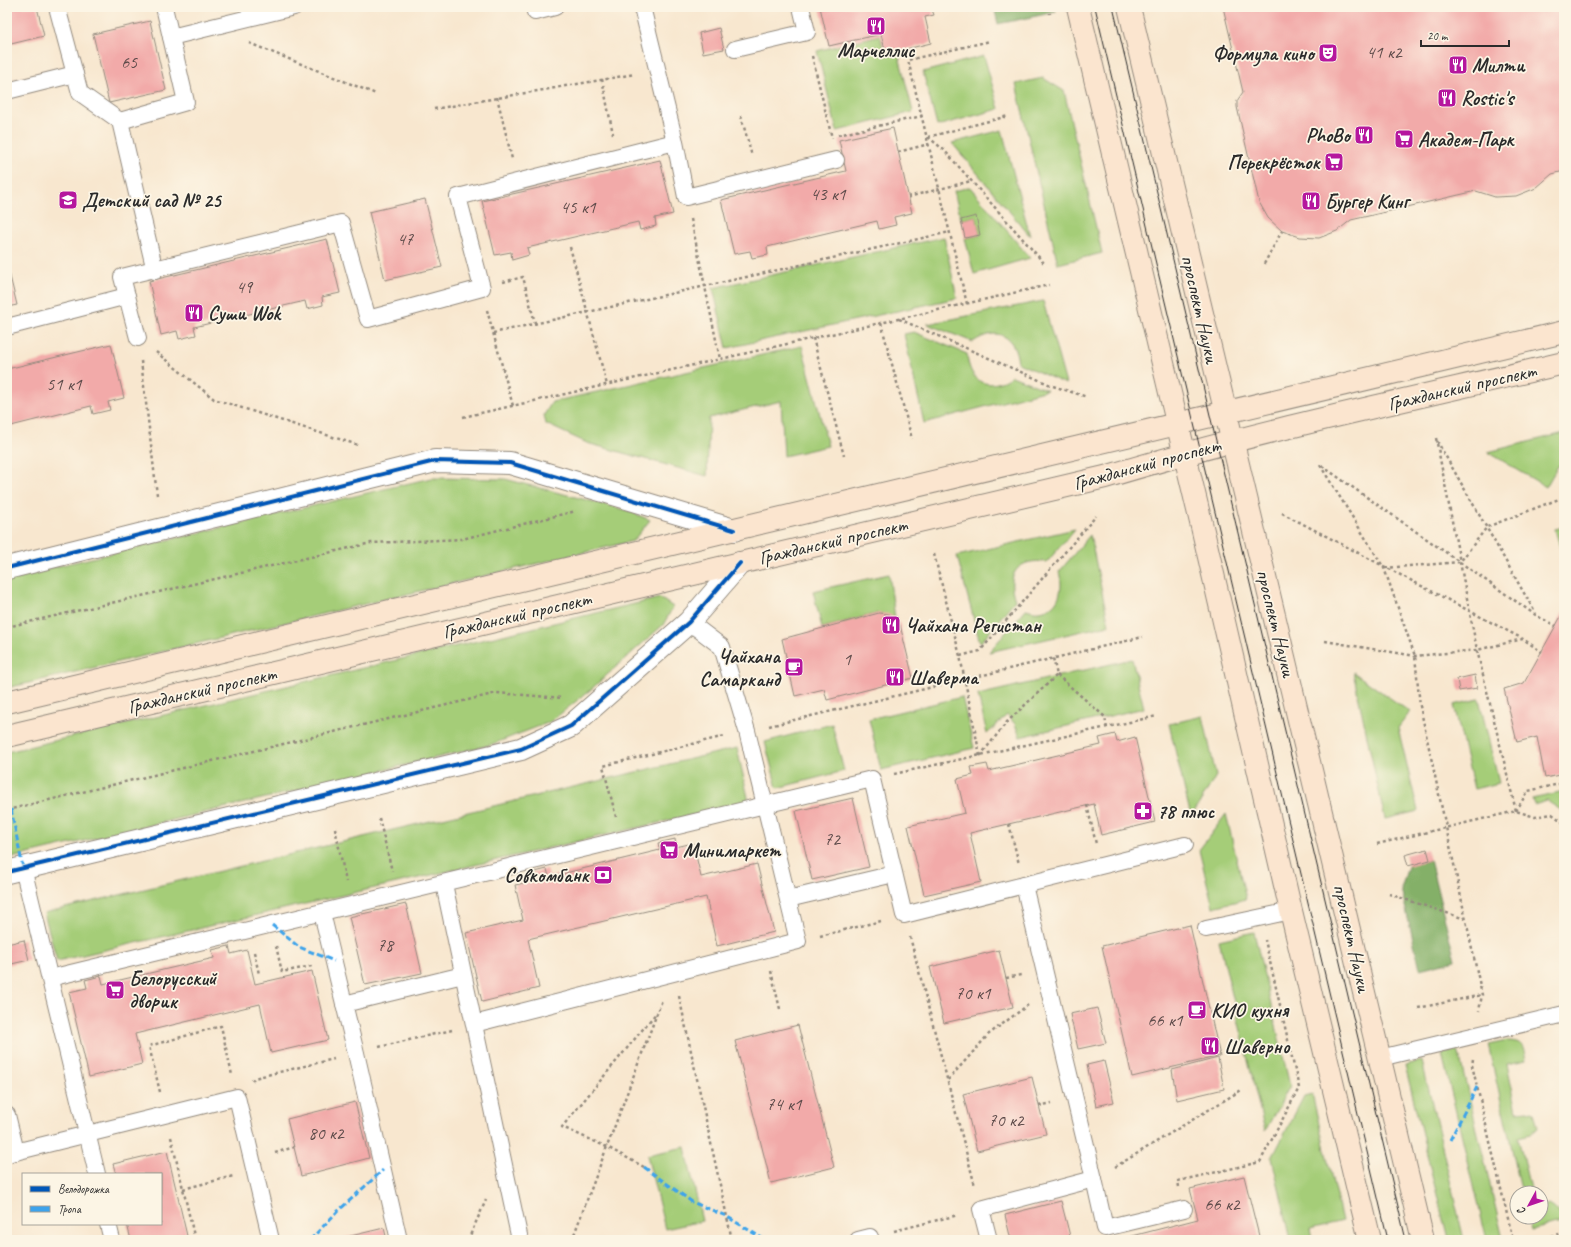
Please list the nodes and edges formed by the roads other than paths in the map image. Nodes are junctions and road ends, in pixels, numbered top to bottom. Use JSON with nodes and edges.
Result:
{"nodes":[{"id":1,"x":57,"y":7,"type":"edge"},
{"id":2,"x":164,"y":7,"type":"edge"},
{"id":3,"x":294,"y":7,"type":"edge"},
{"id":4,"x":534,"y":7,"type":"edge"},
{"id":5,"x":555,"y":7,"type":"edge"},
{"id":6,"x":642,"y":7,"type":"edge"},
{"id":7,"x":801,"y":7,"type":"edge"},
{"id":8,"x":1078,"y":7,"type":"edge"},
{"id":9,"x":1129,"y":7,"type":"edge"},
{"id":10,"x":171,"y":37,"type":"junction"},
{"id":11,"x":735,"y":49,"type":"dead end"},
{"id":12,"x":75,"y":74,"type":"junction"},
{"id":13,"x":7,"y":91,"type":"edge"},
{"id":14,"x":120,"y":121,"type":"junction"},
{"id":15,"x":675,"y":142,"type":"junction"},
{"id":16,"x":836,"y":160,"type":"road end"},
{"id":17,"x":155,"y":270,"type":"junction"},
{"id":18,"x":127,"y":296,"type":"junction"},
{"id":19,"x":7,"y":327,"type":"edge"},
{"id":20,"x":1564,"y":332,"type":"edge"},
{"id":21,"x":138,"y":338,"type":"road end"},
{"id":22,"x":1564,"y":364,"type":"edge"},
{"id":23,"x":1224,"y":412,"type":"junction"},
{"id":24,"x":1177,"y":424,"type":"junction"},
{"id":25,"x":1233,"y":440,"type":"junction"},
{"id":26,"x":1185,"y":453,"type":"junction"},
{"id":27,"x":734,"y":530,"type":"junction"},
{"id":28,"x":740,"y":563,"type":"junction"},
{"id":29,"x":7,"y":568,"type":"edge"},
{"id":30,"x":689,"y":622,"type":"junction"},
{"id":31,"x":7,"y":702,"type":"edge"},
{"id":32,"x":7,"y":736,"type":"edge"},
{"id":33,"x":765,"y":806,"type":"junction"},
{"id":34,"x":1185,"y":845,"type":"dead end"},
{"id":35,"x":15,"y":870,"type":"edge"},
{"id":36,"x":894,"y":874,"type":"junction"},
{"id":37,"x":444,"y":884,"type":"junction"},
{"id":38,"x":1024,"y":885,"type":"junction"},
{"id":39,"x":788,"y":899,"type":"junction"},
{"id":40,"x":1291,"y":911,"type":"junction"},
{"id":41,"x":322,"y":913,"type":"junction"},
{"id":42,"x":1206,"y":929,"type":"dead end"},
{"id":43,"x":464,"y":975,"type":"junction"},
{"id":44,"x":50,"y":978,"type":"junction"},
{"id":45,"x":344,"y":1004,"type":"junction"},
{"id":46,"x":1564,"y":1014,"type":"edge"},
{"id":47,"x":474,"y":1024,"type":"junction"},
{"id":48,"x":1380,"y":1058,"type":"junction"},
{"id":49,"x":7,"y":1115,"type":"edge"},
{"id":50,"x":88,"y":1134,"type":"junction"},
{"id":51,"x":11,"y":1153,"type":"edge"},
{"id":52,"x":97,"y":1173,"type":"edge"},
{"id":53,"x":1094,"y":1180,"type":"junction"},
{"id":54,"x":1184,"y":1209,"type":"road end"},
{"id":55,"x":108,"y":1225,"type":"edge"},
{"id":56,"x":112,"y":1240,"type":"edge"},
{"id":57,"x":272,"y":1240,"type":"edge"},
{"id":58,"x":399,"y":1240,"type":"edge"},
{"id":59,"x":520,"y":1240,"type":"edge"},
{"id":60,"x":988,"y":1240,"type":"edge"},
{"id":61,"x":1370,"y":1240,"type":"edge"},
{"id":62,"x":1423,"y":1240,"type":"edge"}],
"edges":[{"from":1,"to":12,"type":"lane"},
{"from":2,"to":10,"type":"lane"},
{"from":3,"to":10,"type":"lane"},
{"from":4,"to":5,"type":"lane"},
{"from":6,"to":15,"type":"lane"},
{"from":7,"to":11,"type":"lane"},
{"from":8,"to":24,"type":"main road"},
{"from":9,"to":23,"type":"main road","name":"проспект Науки"},
{"from":10,"to":14,"type":"lane"},
{"from":12,"to":13,"type":"lane"},
{"from":12,"to":14,"type":"lane"},
{"from":14,"to":17,"type":"lane"},
{"from":15,"to":16,"type":"lane"},
{"from":15,"to":17,"type":"lane"},
{"from":17,"to":18,"type":"lane"},
{"from":18,"to":19,"type":"lane"},
{"from":18,"to":21,"type":"lane"},
{"from":20,"to":23,"type":"main road","name":"Гражданский проспект"},
{"from":22,"to":25,"type":"main road","name":"Гражданский проспект"},
{"from":23,"to":24,"type":"main road","name":"Гражданский проспект"},
{"from":23,"to":25,"type":"main road","name":"проспект Науки"},
{"from":24,"to":26,"type":"main road"},
{"from":24,"to":27,"type":"main road","name":"Гражданский проспект"},
{"from":25,"to":26,"type":"main road","name":"Гражданский проспект"},
{"from":25,"to":48,"type":"main road","name":"проспект Науки"},
{"from":26,"to":28,"type":"main road","name":"Гражданский проспект"},
{"from":26,"to":40,"type":"main road"},
{"from":27,"to":29,"type":"street"},
{"from":27,"to":31,"type":"main road","name":"Гражданский проспект"},
{"from":28,"to":30,"type":"street"},
{"from":28,"to":32,"type":"main road","name":"Гражданский проспект"},
{"from":30,"to":33,"type":"lane"},
{"from":30,"to":35,"type":"street"},
{"from":33,"to":36,"type":"lane"},
{"from":33,"to":37,"type":"lane"},
{"from":33,"to":39,"type":"lane"},
{"from":34,"to":38,"type":"lane"},
{"from":35,"to":44,"type":"lane"},
{"from":36,"to":38,"type":"lane"},
{"from":36,"to":39,"type":"lane"},
{"from":37,"to":41,"type":"lane"},
{"from":37,"to":43,"type":"lane"},
{"from":38,"to":53,"type":"lane"},
{"from":39,"to":47,"type":"lane"},
{"from":40,"to":42,"type":"lane"},
{"from":40,"to":61,"type":"main road"},
{"from":41,"to":44,"type":"lane"},
{"from":41,"to":45,"type":"lane"},
{"from":43,"to":45,"type":"lane"},
{"from":43,"to":47,"type":"lane"},
{"from":44,"to":50,"type":"lane"},
{"from":45,"to":58,"type":"lane"},
{"from":46,"to":48,"type":"lane"},
{"from":47,"to":59,"type":"lane"},
{"from":48,"to":62,"type":"main road","name":"проспект Науки"},
{"from":49,"to":51,"type":"lane"},
{"from":50,"to":51,"type":"lane"},
{"from":50,"to":52,"type":"lane"},
{"from":50,"to":57,"type":"lane"},
{"from":53,"to":54,"type":"lane"},
{"from":53,"to":60,"type":"lane"},
{"from":55,"to":56,"type":"lane"}]}
